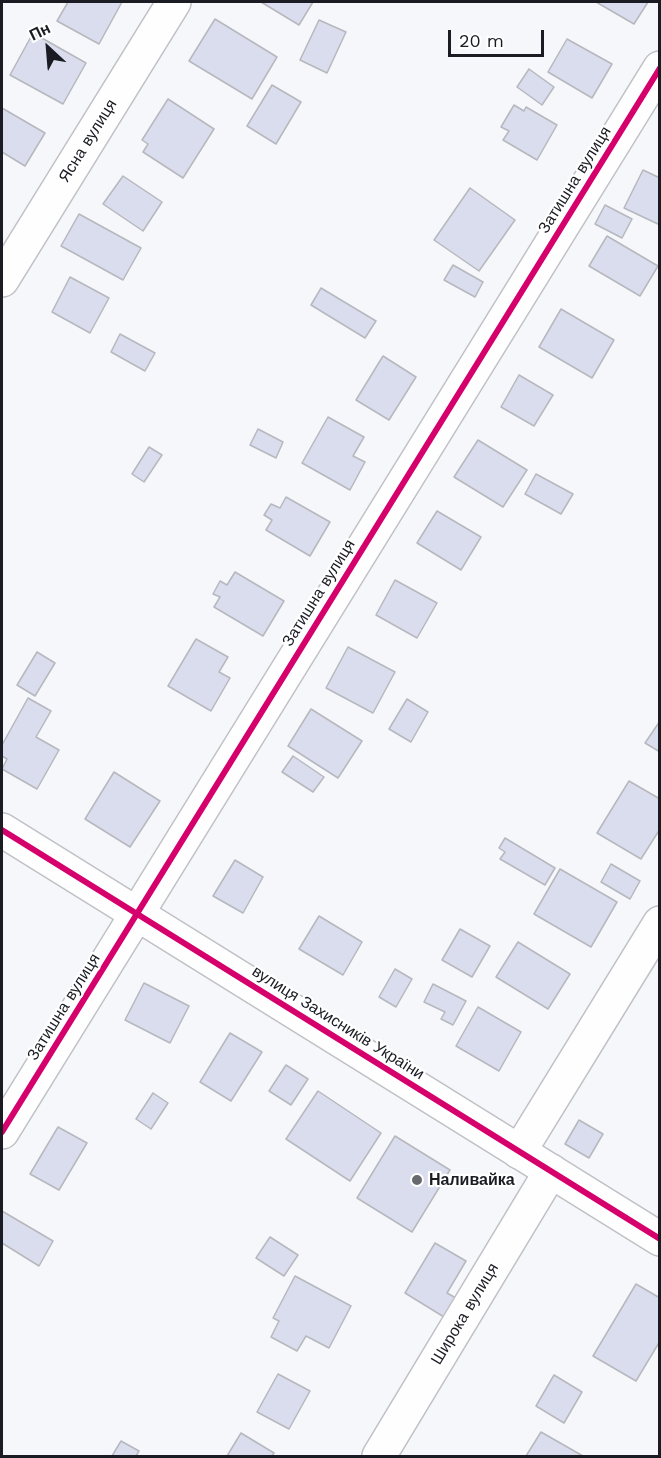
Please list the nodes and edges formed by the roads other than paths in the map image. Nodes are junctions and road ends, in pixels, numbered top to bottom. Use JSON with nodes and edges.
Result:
{"nodes":[{"id":1,"x":174,"y":2,"type":"edge"},
{"id":2,"x":660,"y":68,"type":"edge"},
{"id":3,"x":2,"y":280,"type":"edge"},
{"id":4,"x":2,"y":830,"type":"edge"},
{"id":5,"x":137,"y":914,"type":"junction"},
{"id":6,"x":660,"y":923,"type":"edge"},
{"id":7,"x":2,"y":1132,"type":"edge"},
{"id":8,"x":519,"y":1152,"type":"junction"},
{"id":9,"x":551,"y":1171,"type":"junction"},
{"id":10,"x":660,"y":1239,"type":"edge"},
{"id":11,"x":379,"y":1456,"type":"edge"}],
"edges":[{"from":1,"to":3,"type":"street","name":"Ясна вулиця"},
{"from":2,"to":5,"type":"street","name":"Затишна вулиця"},
{"from":4,"to":5,"type":"street","name":"вулиця Захисників України"},
{"from":5,"to":7,"type":"street","name":"Затишна вулиця"},
{"from":5,"to":8,"type":"street","name":"вулиця Захисників України"},
{"from":6,"to":8,"type":"street"},
{"from":8,"to":9,"type":"street","name":"вулиця Захисників України"},
{"from":9,"to":10,"type":"street","name":"вулиця Захисників України"},
{"from":9,"to":11,"type":"street","name":"Широка вулиця"}]}
